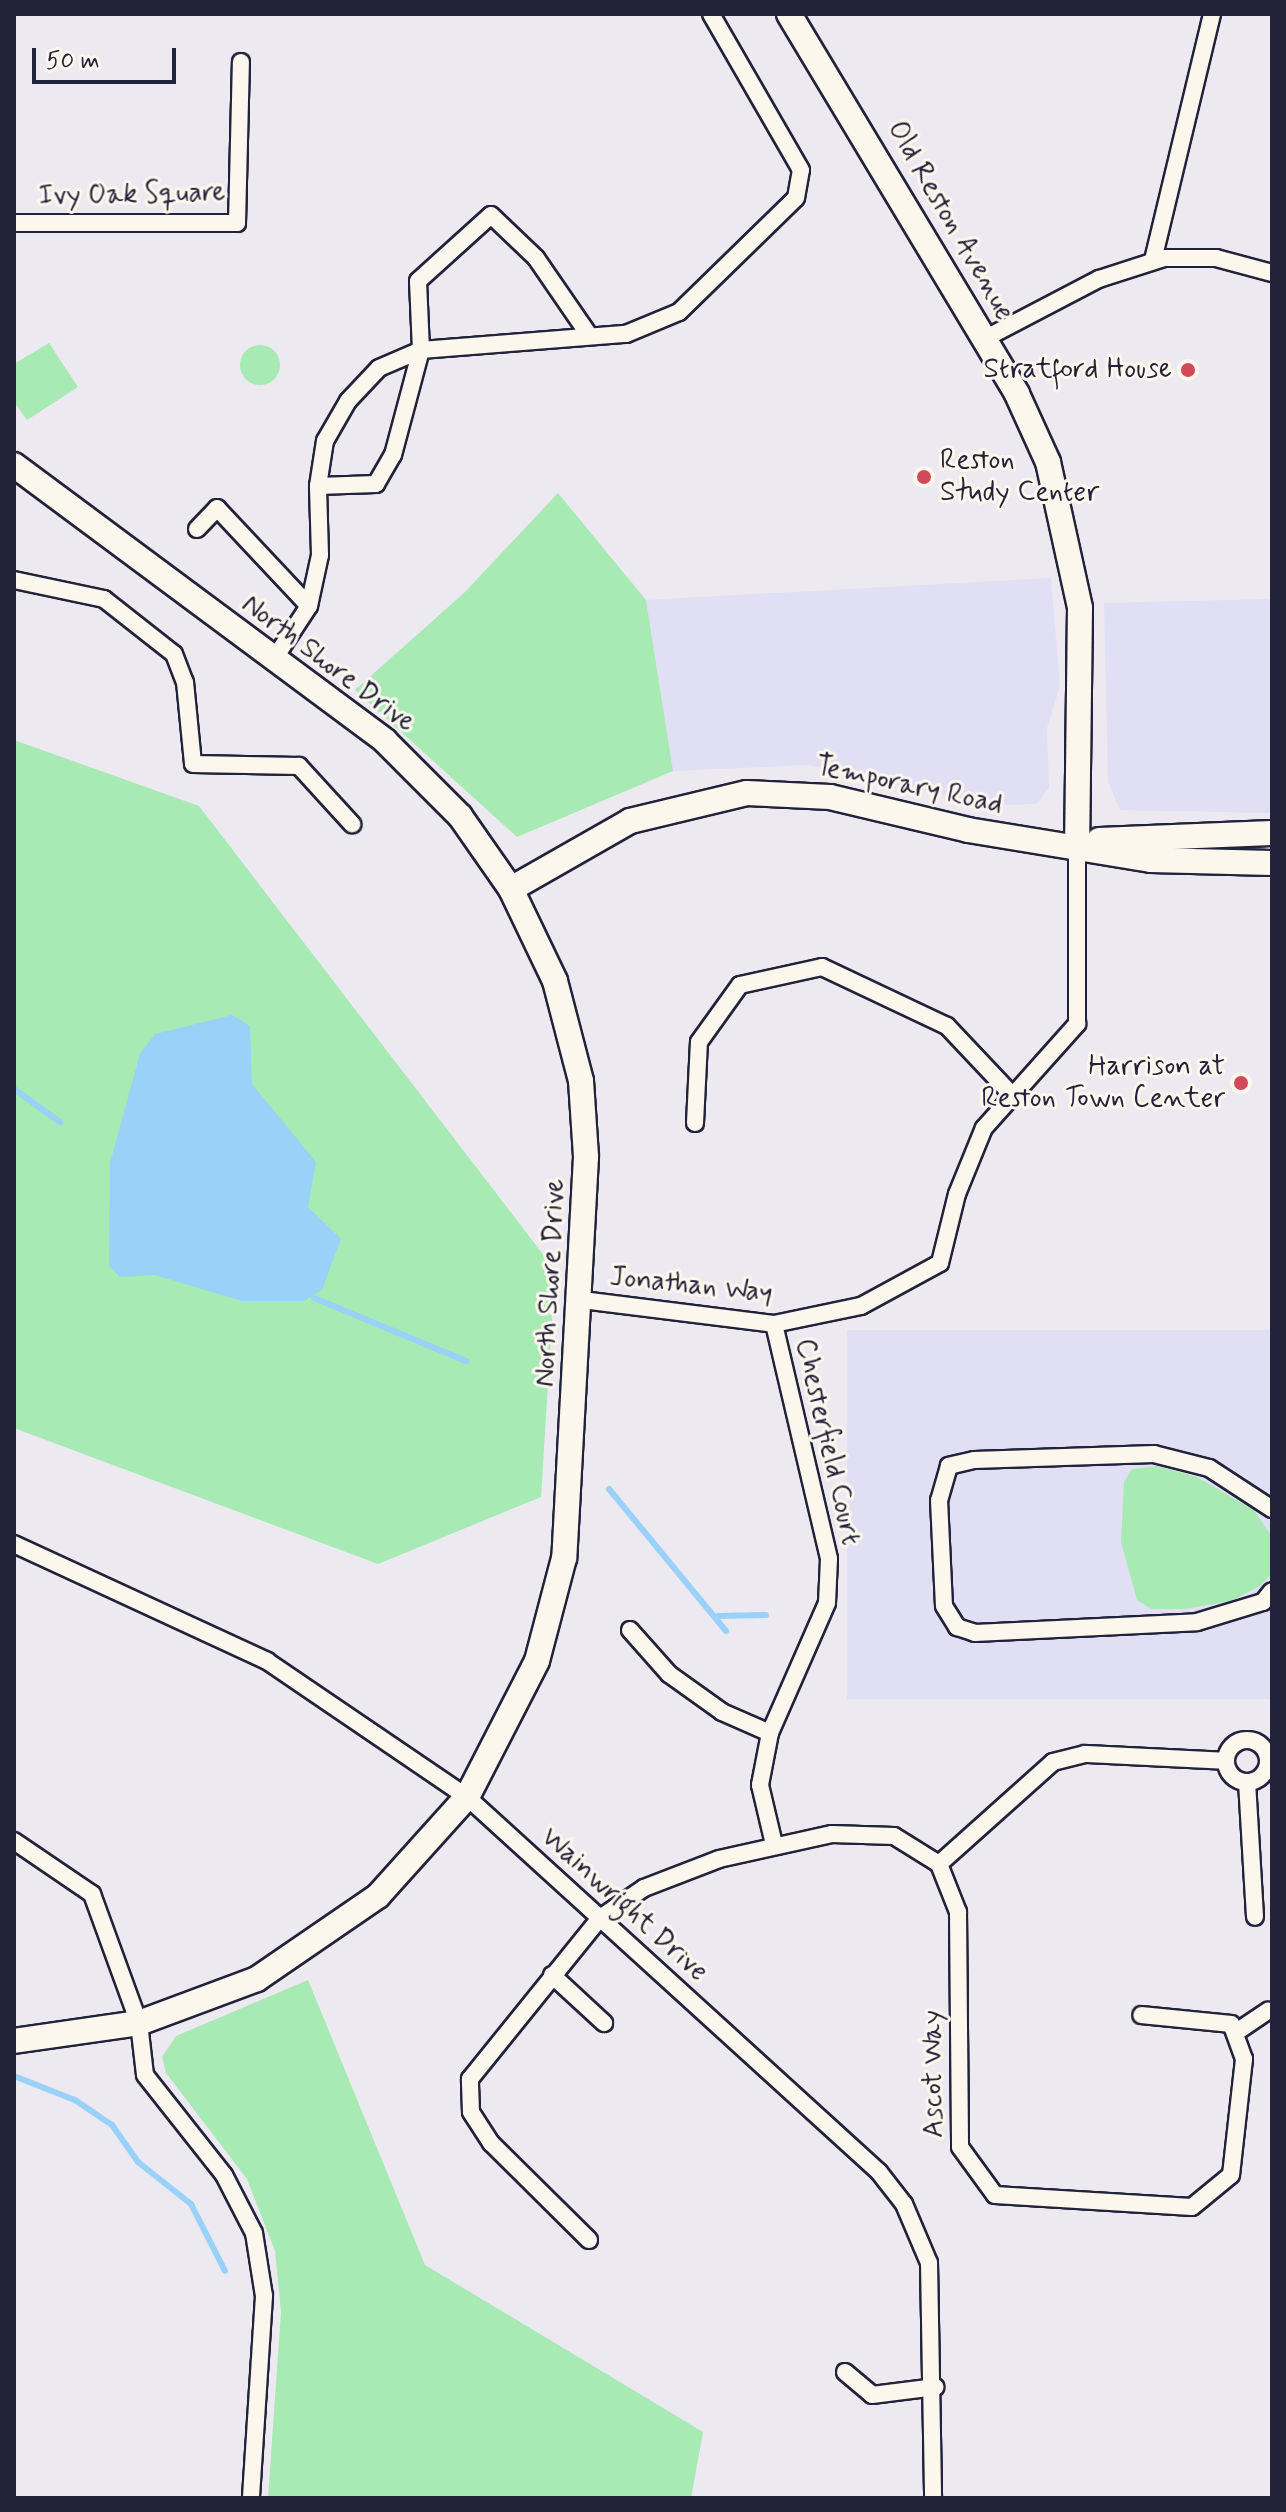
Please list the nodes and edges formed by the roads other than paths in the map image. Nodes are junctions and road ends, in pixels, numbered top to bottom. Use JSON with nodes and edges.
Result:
{"nodes":[{"id":1,"x":711,"y":14,"type":"edge"},
{"id":2,"x":789,"y":14,"type":"edge"},
{"id":3,"x":1212,"y":14,"type":"edge"},
{"id":4,"x":241,"y":62,"type":"dead end"},
{"id":5,"x":14,"y":223,"type":"edge"},
{"id":6,"x":1153,"y":260,"type":"junction"},
{"id":7,"x":1272,"y":273,"type":"edge"},
{"id":8,"x":589,"y":335,"type":"junction"},
{"id":9,"x":984,"y":339,"type":"junction"},
{"id":10,"x":421,"y":350,"type":"junction"},
{"id":11,"x":14,"y":465,"type":"edge"},
{"id":12,"x":318,"y":486,"type":"junction"},
{"id":13,"x":197,"y":529,"type":"dead end"},
{"id":14,"x":14,"y":580,"type":"edge"},
{"id":15,"x":309,"y":606,"type":"junction"},
{"id":16,"x":274,"y":659,"type":"junction"},
{"id":17,"x":352,"y":824,"type":"dead end"},
{"id":18,"x":1272,"y":833,"type":"edge"},
{"id":19,"x":1077,"y":843,"type":"junction"},
{"id":20,"x":1272,"y":863,"type":"edge"},
{"id":21,"x":511,"y":889,"type":"junction"},
{"id":22,"x":1011,"y":1094,"type":"junction"},
{"id":23,"x":695,"y":1123,"type":"dead end"},
{"id":24,"x":582,"y":1300,"type":"junction"},
{"id":25,"x":774,"y":1324,"type":"junction"},
{"id":26,"x":1272,"y":1509,"type":"edge"},
{"id":27,"x":14,"y":1544,"type":"edge"},
{"id":28,"x":1272,"y":1591,"type":"edge"},
{"id":29,"x":630,"y":1630,"type":"dead end"},
{"id":30,"x":770,"y":1733,"type":"junction"},
{"id":31,"x":1226,"y":1761,"type":"junction"},
{"id":32,"x":1247,"y":1782,"type":"junction"},
{"id":33,"x":467,"y":1797,"type":"junction"},
{"id":34,"x":14,"y":1841,"type":"edge"},
{"id":35,"x":774,"y":1844,"type":"junction"},
{"id":36,"x":939,"y":1864,"type":"junction"},
{"id":37,"x":1255,"y":1917,"type":"dead end"},
{"id":38,"x":600,"y":1918,"type":"junction"},
{"id":39,"x":552,"y":1975,"type":"junction"},
{"id":40,"x":1268,"y":2011,"type":"dead end"},
{"id":41,"x":1141,"y":2015,"type":"dead end"},
{"id":42,"x":139,"y":2023,"type":"junction"},
{"id":43,"x":604,"y":2023,"type":"dead end"},
{"id":44,"x":1235,"y":2033,"type":"junction"},
{"id":45,"x":14,"y":2041,"type":"edge"},
{"id":46,"x":589,"y":2240,"type":"dead end"},
{"id":47,"x":845,"y":2372,"type":"dead end"},
{"id":48,"x":935,"y":2387,"type":"junction"},
{"id":49,"x":251,"y":2498,"type":"edge"},
{"id":50,"x":933,"y":2498,"type":"edge"}],
"edges":[{"from":1,"to":8,"type":"street"},
{"from":2,"to":9,"type":"street","name":"Old Reston Avenue"},
{"from":3,"to":6,"type":"street"},
{"from":4,"to":5,"type":"street","name":"Ivy Oak Square"},
{"from":6,"to":7,"type":"street"},
{"from":6,"to":9,"type":"street"},
{"from":8,"to":10,"type":"street"},
{"from":8,"to":10,"type":"street"},
{"from":9,"to":19,"type":"street","name":"Old Reston Avenue"},
{"from":10,"to":12,"type":"street"},
{"from":10,"to":12,"type":"street"},
{"from":11,"to":16,"type":"street","name":"North Shore Drive"},
{"from":12,"to":15,"type":"street"},
{"from":13,"to":15,"type":"street"},
{"from":14,"to":17,"type":"street"},
{"from":15,"to":16,"type":"street"},
{"from":16,"to":21,"type":"street","name":"North Shore Drive"},
{"from":18,"to":19,"type":"street","name":"Temporary Road"},
{"from":19,"to":20,"type":"street","name":"Temporary Road"},
{"from":19,"to":21,"type":"street","name":"Temporary Road"},
{"from":19,"to":22,"type":"street","name":"Jonathan Way"},
{"from":21,"to":24,"type":"street","name":"North Shore Drive"},
{"from":22,"to":23,"type":"street"},
{"from":22,"to":25,"type":"street","name":"Jonathan Way"},
{"from":24,"to":25,"type":"street","name":"Jonathan Way"},
{"from":24,"to":33,"type":"street","name":"North Shore Drive"},
{"from":25,"to":30,"type":"street","name":"Chesterfield Court"},
{"from":26,"to":28,"type":"street"},
{"from":27,"to":33,"type":"street","name":"Wainwright Drive"},
{"from":29,"to":30,"type":"street"},
{"from":30,"to":35,"type":"street","name":"Chesterfield Court"},
{"from":31,"to":32,"type":"street"},
{"from":31,"to":32,"type":"street"},
{"from":31,"to":36,"type":"street"},
{"from":32,"to":37,"type":"street"},
{"from":33,"to":38,"type":"street","name":"Wainwright Drive"},
{"from":33,"to":42,"type":"street","name":"North Shore Drive"},
{"from":34,"to":42,"type":"street"},
{"from":35,"to":36,"type":"street"},
{"from":35,"to":38,"type":"street"},
{"from":36,"to":44,"type":"street","name":"Ascot Way"},
{"from":38,"to":39,"type":"street"},
{"from":38,"to":48,"type":"street","name":"Wainwright Drive"},
{"from":39,"to":43,"type":"street"},
{"from":39,"to":46,"type":"street"},
{"from":40,"to":44,"type":"street"},
{"from":41,"to":44,"type":"street"},
{"from":42,"to":45,"type":"street","name":"North Shore Drive"},
{"from":42,"to":49,"type":"street"},
{"from":47,"to":48,"type":"street"},
{"from":48,"to":50,"type":"street","name":"Wainwright Drive"}]}
